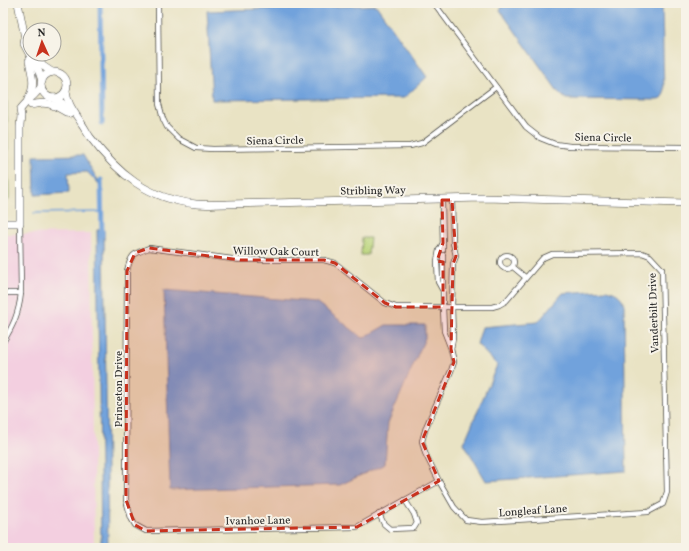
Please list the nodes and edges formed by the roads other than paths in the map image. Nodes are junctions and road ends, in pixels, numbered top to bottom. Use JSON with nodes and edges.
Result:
{"nodes":[{"id":1,"x":18,"y":3,"type":"edge"},
{"id":2,"x":158,"y":3,"type":"edge"},
{"id":3,"x":434,"y":3,"type":"edge"},
{"id":4,"x":22,"y":23,"type":"edge"},
{"id":5,"x":30,"y":62,"type":"edge"},
{"id":6,"x":35,"y":62,"type":"edge"},
{"id":7,"x":40,"y":62,"type":"edge"},
{"id":8,"x":52,"y":72,"type":"junction"},
{"id":9,"x":42,"y":84,"type":"junction"},
{"id":10,"x":496,"y":87,"type":"junction"},
{"id":11,"x":66,"y":91,"type":"junction"},
{"id":12,"x":51,"y":97,"type":"junction"},
{"id":13,"x":28,"y":104,"type":"junction"},
{"id":14,"x":70,"y":115,"type":"junction"},
{"id":15,"x":86,"y":132,"type":"junction"},
{"id":16,"x":686,"y":147,"type":"edge"},
{"id":17,"x":442,"y":200,"type":"junction"},
{"id":18,"x":452,"y":200,"type":"junction"},
{"id":19,"x":686,"y":203,"type":"edge"},
{"id":20,"x":3,"y":223,"type":"edge"},
{"id":21,"x":20,"y":223,"type":"junction"},
{"id":22,"x":443,"y":244,"type":"junction"},
{"id":23,"x":135,"y":253,"type":"joint"},
{"id":24,"x":437,"y":261,"type":"junction"},
{"id":25,"x":454,"y":261,"type":"junction"},
{"id":26,"x":443,"y":262,"type":"junction"},
{"id":27,"x":513,"y":267,"type":"dead end"},
{"id":28,"x":525,"y":277,"type":"junction"},
{"id":29,"x":443,"y":291,"type":"junction"},
{"id":30,"x":3,"y":293,"type":"edge"},
{"id":31,"x":21,"y":293,"type":"junction"},
{"id":32,"x":443,"y":307,"type":"junction"},
{"id":33,"x":452,"y":307,"type":"junction"},
{"id":34,"x":3,"y":342,"type":"edge"},
{"id":35,"x":451,"y":349,"type":"junction"},
{"id":36,"x":439,"y":481,"type":"junction"},
{"id":37,"x":404,"y":500,"type":"junction"},
{"id":38,"x":648,"y":512,"type":"joint"},
{"id":39,"x":380,"y":514,"type":"junction"},
{"id":40,"x":135,"y":525,"type":"joint"}],
"edges":[{"from":1,"to":4,"type":"street"},
{"from":2,"to":10,"type":"street","name":"Siena Circle"},
{"from":3,"to":10,"type":"street","name":"Siena Circle"},
{"from":5,"to":13,"type":"street"},
{"from":6,"to":9,"type":"street"},
{"from":7,"to":8,"type":"street"},
{"from":8,"to":9,"type":"street"},
{"from":8,"to":11,"type":"street"},
{"from":9,"to":12,"type":"street"},
{"from":9,"to":13,"type":"street"},
{"from":10,"to":16,"type":"street","name":"Siena Circle"},
{"from":11,"to":12,"type":"street"},
{"from":11,"to":15,"type":"street","name":"Stribling Way"},
{"from":12,"to":13,"type":"street"},
{"from":12,"to":14,"type":"street","name":"Stribling Way"},
{"from":13,"to":14,"type":"street"},
{"from":13,"to":21,"type":"street"},
{"from":14,"to":15,"type":"street","name":"Stribling Way"},
{"from":15,"to":17,"type":"street","name":"Stribling Way"},
{"from":17,"to":18,"type":"street","name":"Stribling Way"},
{"from":17,"to":22,"type":"street"},
{"from":18,"to":19,"type":"street","name":"Stribling Way"},
{"from":18,"to":25,"type":"street"},
{"from":20,"to":21,"type":"street"},
{"from":21,"to":31,"type":"street"},
{"from":22,"to":24,"type":"street"},
{"from":22,"to":26,"type":"street"},
{"from":23,"to":32,"type":"street","name":"Willow Oak Court"},
{"from":23,"to":40,"type":"street","name":"Princeton Drive"},
{"from":24,"to":26,"type":"street"},
{"from":24,"to":29,"type":"street"},
{"from":25,"to":26,"type":"street"},
{"from":25,"to":33,"type":"street"},
{"from":26,"to":29,"type":"street"},
{"from":27,"to":28,"type":"street"},
{"from":28,"to":33,"type":"street","name":"Vanderbilt Drive"},
{"from":28,"to":38,"type":"street","name":"Vanderbilt Drive"},
{"from":29,"to":32,"type":"street"},
{"from":30,"to":31,"type":"street"},
{"from":31,"to":34,"type":"street"},
{"from":32,"to":33,"type":"street","name":"Willow Oak Court"},
{"from":32,"to":35,"type":"street"},
{"from":33,"to":35,"type":"street"},
{"from":35,"to":36,"type":"street"},
{"from":36,"to":37,"type":"street","name":"Ivanhoe Lane"},
{"from":36,"to":38,"type":"street","name":"Longleaf Lane"},
{"from":37,"to":39,"type":"street","name":"Ivanhoe Lane"},
{"from":37,"to":39,"type":"street"},
{"from":39,"to":40,"type":"street","name":"Ivanhoe Lane"}]}
